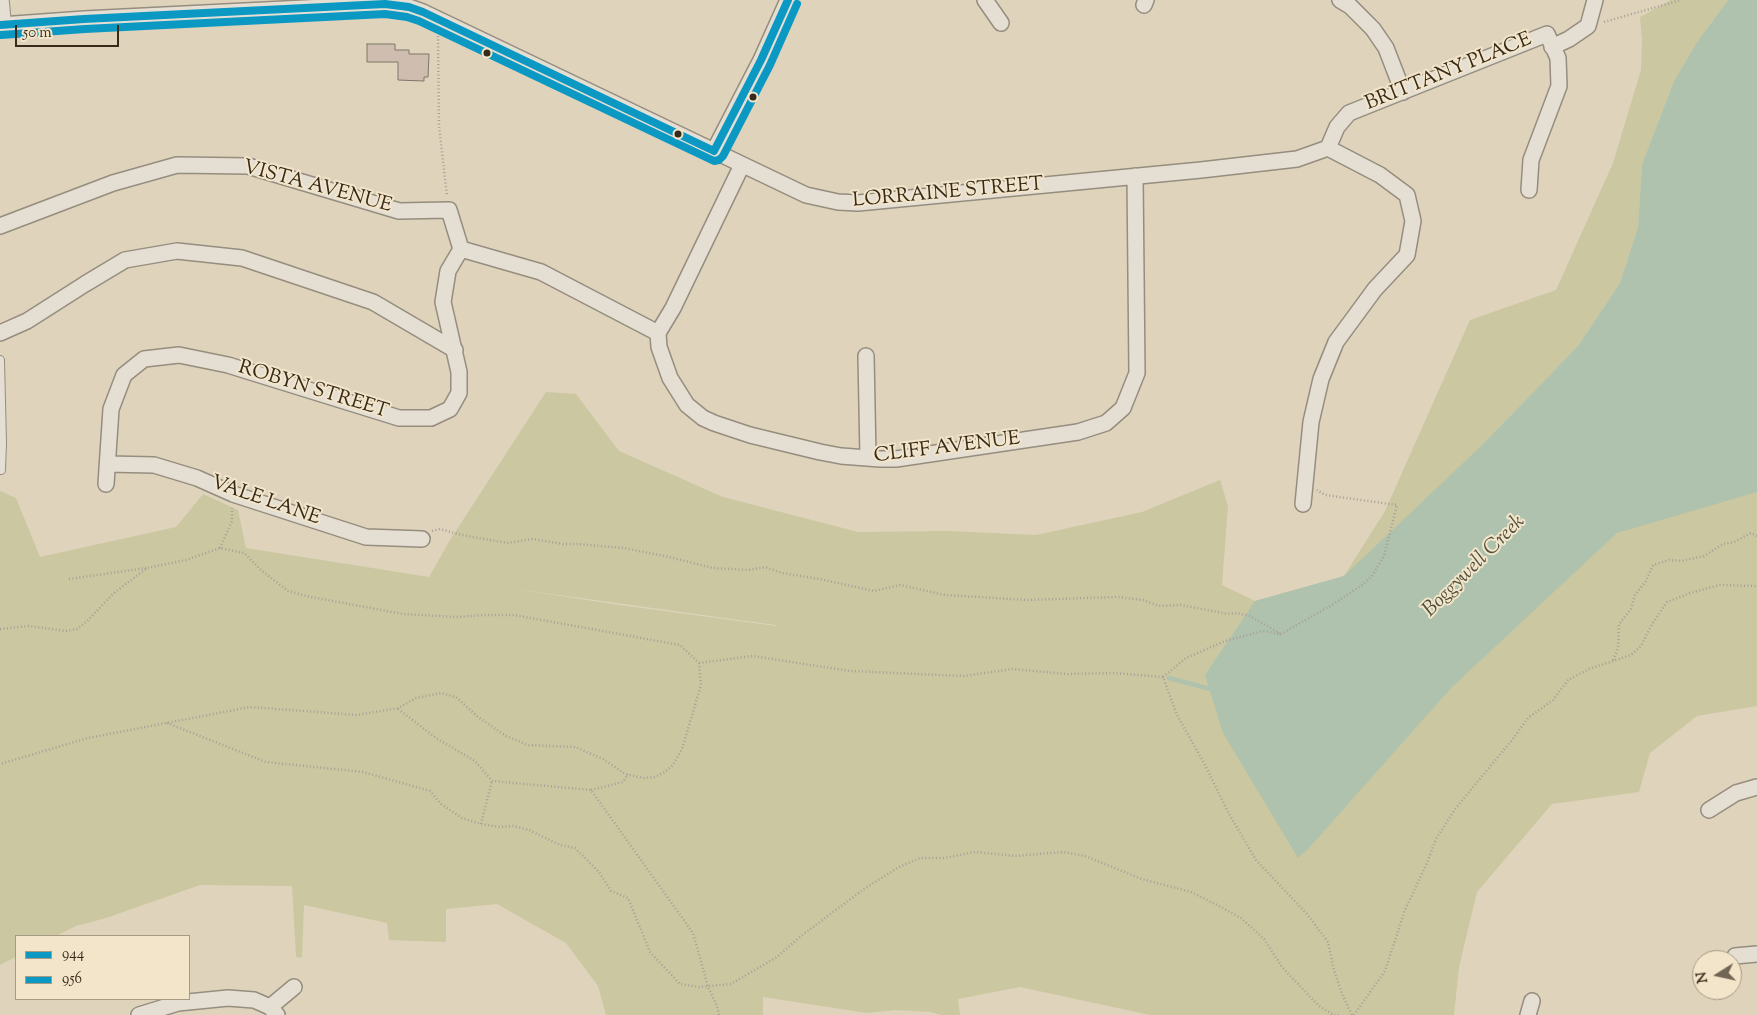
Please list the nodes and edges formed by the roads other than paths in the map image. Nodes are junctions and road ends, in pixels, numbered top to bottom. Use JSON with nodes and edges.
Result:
{"nodes":[{"id":1,"x":788,"y":0,"type":"edge"},
{"id":2,"x":985,"y":0,"type":"edge"},
{"id":3,"x":1340,"y":0,"type":"edge"},
{"id":4,"x":1595,"y":0,"type":"edge"},
{"id":5,"x":0,"y":2,"type":"edge"},
{"id":6,"x":385,"y":2,"type":"edge"},
{"id":7,"x":1001,"y":23,"type":"dead end"},
{"id":8,"x":1,"y":25,"type":"edge"},
{"id":9,"x":1552,"y":46,"type":"junction"},
{"id":10,"x":1403,"y":92,"type":"junction"},
{"id":11,"x":1328,"y":148,"type":"junction"},
{"id":12,"x":714,"y":151,"type":"junction"},
{"id":13,"x":742,"y":165,"type":"junction"},
{"id":14,"x":1135,"y":176,"type":"junction"},
{"id":15,"x":1529,"y":190,"type":"dead end"},
{"id":16,"x":0,"y":226,"type":"edge"},
{"id":17,"x":461,"y":250,"type":"junction"},
{"id":18,"x":0,"y":333,"type":"edge"},
{"id":19,"x":658,"y":333,"type":"junction"},
{"id":20,"x":455,"y":350,"type":"junction"},
{"id":21,"x":866,"y":356,"type":"dead end"},
{"id":22,"x":0,"y":360,"type":"edge"},
{"id":23,"x":868,"y":458,"type":"junction"},
{"id":24,"x":108,"y":464,"type":"junction"},
{"id":25,"x":1,"y":470,"type":"edge"},
{"id":26,"x":106,"y":484,"type":"dead end"},
{"id":27,"x":1304,"y":504,"type":"dead end"},
{"id":28,"x":422,"y":539,"type":"road end"},
{"id":29,"x":1757,"y":787,"type":"edge"},
{"id":30,"x":1709,"y":810,"type":"dead end"},
{"id":31,"x":1757,"y":954,"type":"edge"},
{"id":32,"x":1742,"y":955,"type":"edge"},
{"id":33,"x":294,"y":987,"type":"dead end"},
{"id":34,"x":274,"y":1011,"type":"edge"},
{"id":35,"x":139,"y":1015,"type":"edge"}],
"edges":[{"from":1,"to":12,"type":"street"},
{"from":2,"to":7,"type":"street"},
{"from":3,"to":10,"type":"street"},
{"from":4,"to":9,"type":"street"},
{"from":5,"to":8,"type":"street","name":"LORRAINE STREET"},
{"from":6,"to":8,"type":"street","name":"LORRAINE STREET"},
{"from":6,"to":12,"type":"street","name":"LORRAINE STREET"},
{"from":9,"to":10,"type":"street","name":"BRITTANY PLACE"},
{"from":9,"to":15,"type":"street","name":"BRITTANY PLACE"},
{"from":10,"to":11,"type":"street","name":"BRITTANY PLACE"},
{"from":11,"to":14,"type":"street","name":"LORRAINE STREET"},
{"from":11,"to":27,"type":"street"},
{"from":12,"to":13,"type":"street","name":"LORRAINE STREET"},
{"from":13,"to":14,"type":"street","name":"LORRAINE STREET"},
{"from":13,"to":19,"type":"street"},
{"from":14,"to":23,"type":"street","name":"CLIFF AVENUE"},
{"from":16,"to":17,"type":"street","name":"VISTA AVENUE"},
{"from":17,"to":19,"type":"street"},
{"from":17,"to":20,"type":"street","name":"ROBYN STREET"},
{"from":18,"to":20,"type":"street"},
{"from":19,"to":23,"type":"street","name":"CLIFF AVENUE"},
{"from":20,"to":24,"type":"street","name":"ROBYN STREET"},
{"from":21,"to":23,"type":"street"},
{"from":22,"to":25,"type":"lane"},
{"from":24,"to":26,"type":"street","name":"ROBYN STREET"},
{"from":24,"to":28,"type":"street","name":"VALE LANE"},
{"from":29,"to":30,"type":"street"},
{"from":31,"to":32,"type":"street"},
{"from":33,"to":34,"type":"street"},
{"from":34,"to":35,"type":"street"}]}
